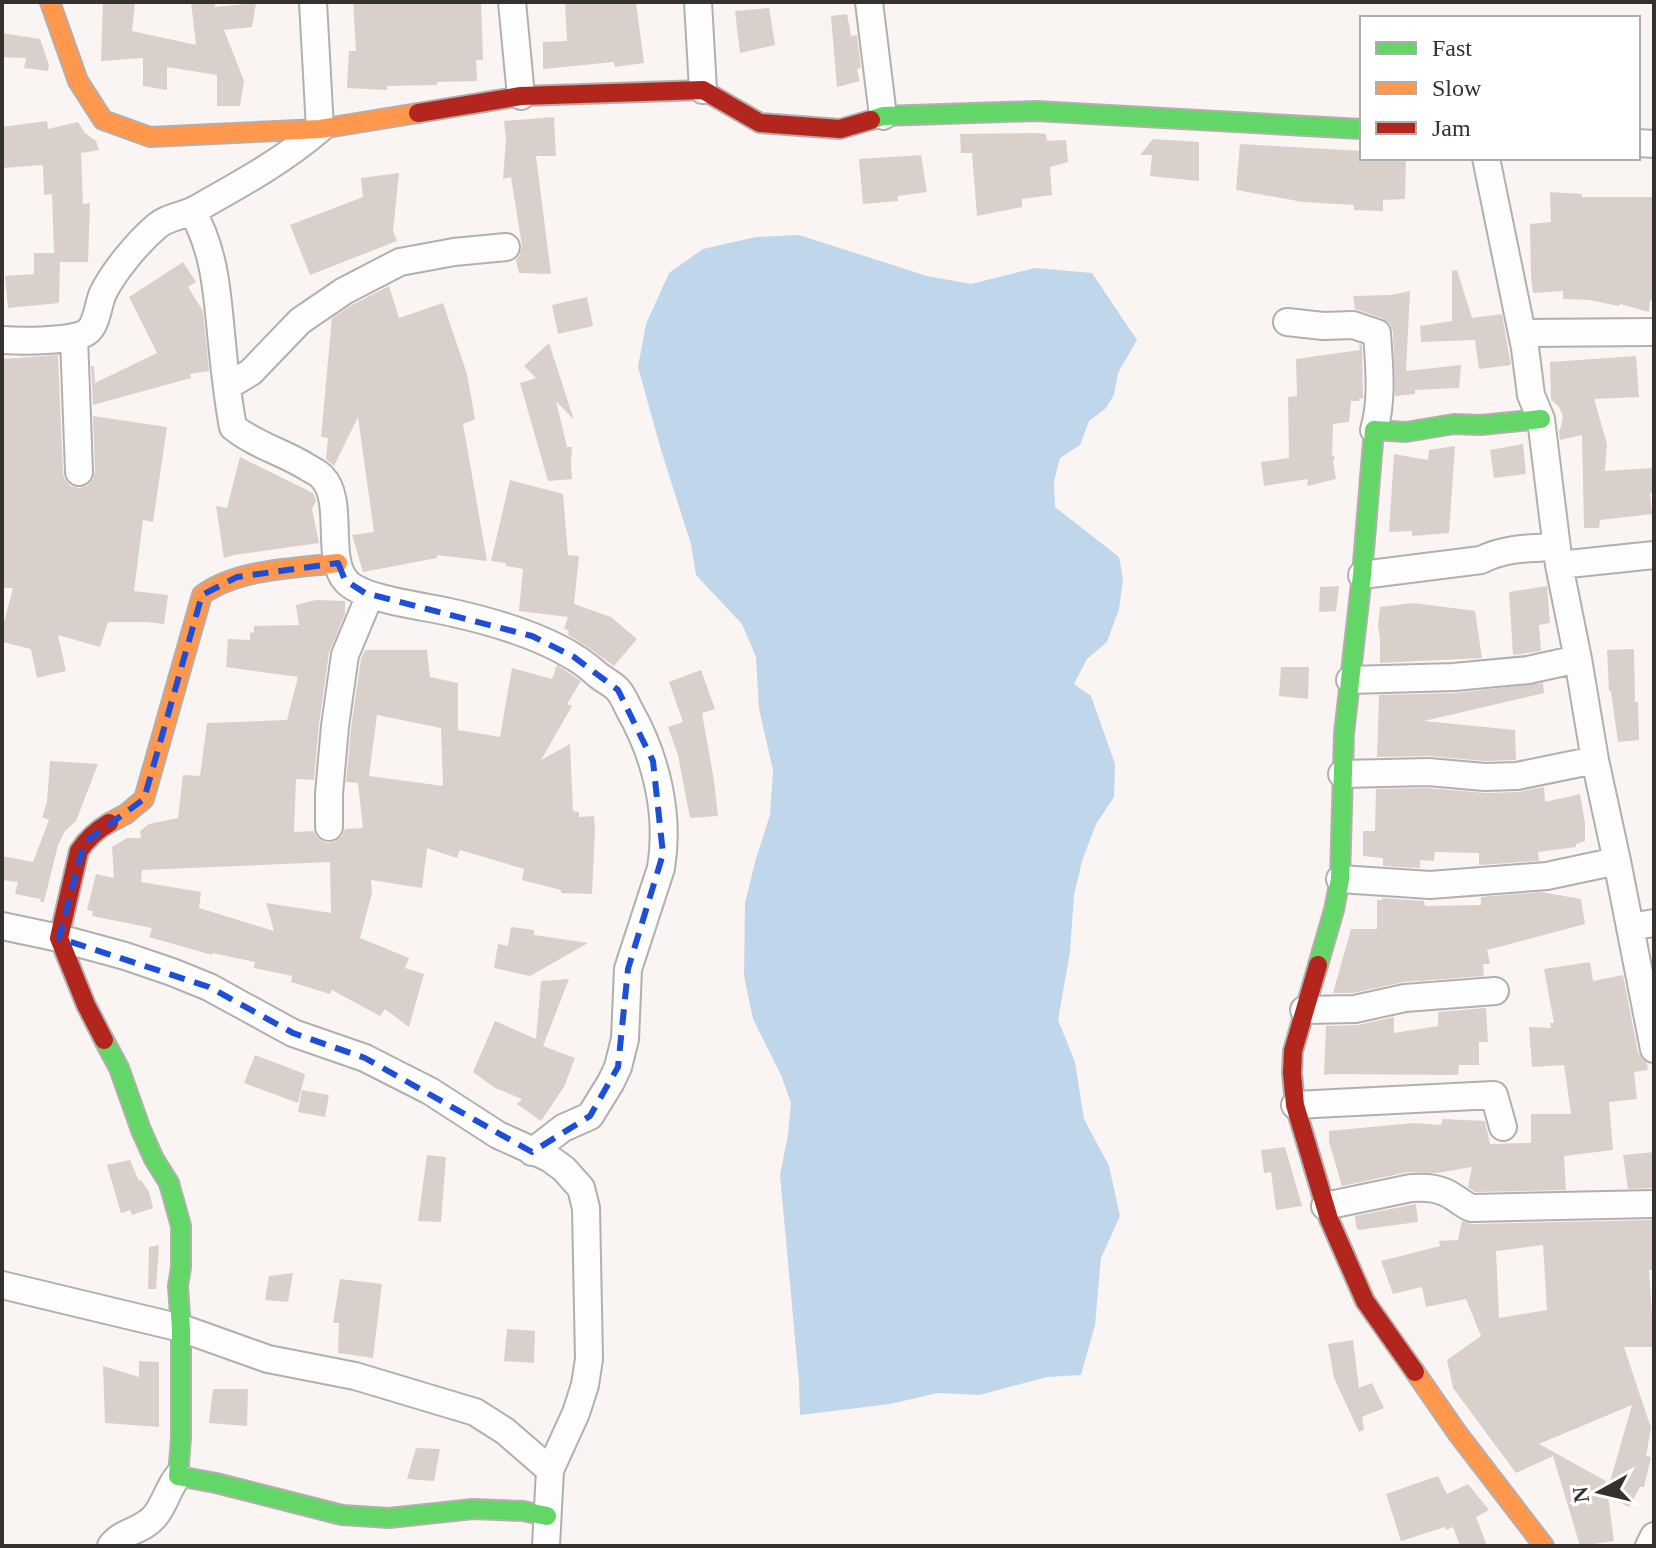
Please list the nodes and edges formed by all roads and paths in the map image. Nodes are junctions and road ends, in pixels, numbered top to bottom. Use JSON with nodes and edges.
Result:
{"nodes":[{"id":1,"x":50,"y":2,"type":"edge"},
{"id":2,"x":313,"y":2,"type":"edge"},
{"id":3,"x":512,"y":2,"type":"edge"},
{"id":4,"x":698,"y":2,"type":"edge"},
{"id":5,"x":869,"y":2,"type":"edge"},
{"id":6,"x":703,"y":90,"type":"junction"},
{"id":7,"x":521,"y":96,"type":"junction"},
{"id":8,"x":883,"y":116,"type":"junction"},
{"id":9,"x":320,"y":129,"type":"junction"},
{"id":10,"x":1360,"y":129,"type":"edge"},
{"id":11,"x":1486,"y":160,"type":"edge"},
{"id":12,"x":192,"y":211,"type":"junction"},
{"id":13,"x":506,"y":247,"type":"dead end"},
{"id":14,"x":1287,"y":322,"type":"dead end"},
{"id":15,"x":1654,"y":332,"type":"edge"},
{"id":16,"x":1522,"y":333,"type":"junction"},
{"id":17,"x":74,"y":337,"type":"junction"},
{"id":18,"x":2,"y":340,"type":"edge"},
{"id":19,"x":228,"y":386,"type":"junction"},
{"id":20,"x":1541,"y":419,"type":"junction"},
{"id":21,"x":1374,"y":430,"type":"junction"},
{"id":22,"x":79,"y":472,"type":"dead end"},
{"id":23,"x":1654,"y":555,"type":"edge"},
{"id":24,"x":1558,"y":556,"type":"junction"},
{"id":25,"x":338,"y":563,"type":"junction"},
{"id":26,"x":1362,"y":575,"type":"junction"},
{"id":27,"x":370,"y":595,"type":"junction"},
{"id":28,"x":1578,"y":659,"type":"junction"},
{"id":29,"x":1350,"y":680,"type":"junction"},
{"id":30,"x":1595,"y":760,"type":"junction"},
{"id":31,"x":1342,"y":774,"type":"junction"},
{"id":32,"x":329,"y":827,"type":"dead end"},
{"id":33,"x":1617,"y":861,"type":"junction"},
{"id":34,"x":1340,"y":879,"type":"junction"},
{"id":35,"x":1642,"y":925,"type":"edge"},
{"id":36,"x":2,"y":926,"type":"edge"},
{"id":37,"x":59,"y":938,"type":"junction"},
{"id":38,"x":1495,"y":991,"type":"dead end"},
{"id":39,"x":1304,"y":1010,"type":"junction"},
{"id":40,"x":1654,"y":1049,"type":"edge"},
{"id":41,"x":1295,"y":1105,"type":"junction"},
{"id":42,"x":1503,"y":1127,"type":"dead end"},
{"id":43,"x":532,"y":1152,"type":"junction"},
{"id":44,"x":1654,"y":1204,"type":"edge"},
{"id":45,"x":1325,"y":1206,"type":"junction"},
{"id":46,"x":2,"y":1285,"type":"edge"},
{"id":47,"x":181,"y":1328,"type":"junction"},
{"id":48,"x":550,"y":1470,"type":"junction"},
{"id":49,"x":178,"y":1476,"type":"junction"},
{"id":50,"x":547,"y":1516,"type":"junction"},
{"id":51,"x":1654,"y":1536,"type":"edge"},
{"id":52,"x":111,"y":1546,"type":"edge"},
{"id":53,"x":546,"y":1546,"type":"edge"},
{"id":54,"x":1544,"y":1546,"type":"edge"},
{"id":55,"x":1649,"y":1546,"type":"edge"}],
"edges":[{"from":1,"to":9,"type":"street"},
{"from":2,"to":9,"type":"street"},
{"from":3,"to":7,"type":"street"},
{"from":4,"to":6,"type":"street"},
{"from":5,"to":8,"type":"street"},
{"from":6,"to":7,"type":"street"},
{"from":6,"to":8,"type":"street"},
{"from":7,"to":9,"type":"street"},
{"from":8,"to":10,"type":"street"},
{"from":9,"to":12,"type":"street"},
{"from":11,"to":16,"type":"street"},
{"from":12,"to":17,"type":"street"},
{"from":12,"to":19,"type":"street"},
{"from":13,"to":19,"type":"street"},
{"from":14,"to":21,"type":"street"},
{"from":15,"to":16,"type":"street"},
{"from":16,"to":20,"type":"street"},
{"from":17,"to":18,"type":"street"},
{"from":17,"to":22,"type":"street"},
{"from":19,"to":25,"type":"street"},
{"from":20,"to":21,"type":"street"},
{"from":20,"to":24,"type":"street"},
{"from":21,"to":26,"type":"street"},
{"from":23,"to":24,"type":"street"},
{"from":24,"to":26,"type":"street"},
{"from":24,"to":28,"type":"street"},
{"from":25,"to":27,"type":"street"},
{"from":25,"to":37,"type":"street"},
{"from":26,"to":29,"type":"street"},
{"from":27,"to":32,"type":"street"},
{"from":27,"to":43,"type":"street"},
{"from":28,"to":29,"type":"street"},
{"from":28,"to":30,"type":"street"},
{"from":29,"to":31,"type":"street"},
{"from":30,"to":31,"type":"street"},
{"from":30,"to":33,"type":"street"},
{"from":31,"to":34,"type":"street"},
{"from":33,"to":34,"type":"street"},
{"from":33,"to":35,"type":"street"},
{"from":34,"to":39,"type":"street"},
{"from":35,"to":40,"type":"street"},
{"from":36,"to":37,"type":"street"},
{"from":37,"to":43,"type":"street"},
{"from":37,"to":47,"type":"street"},
{"from":38,"to":39,"type":"street"},
{"from":39,"to":41,"type":"street"},
{"from":41,"to":42,"type":"street"},
{"from":41,"to":45,"type":"street"},
{"from":43,"to":48,"type":"street"},
{"from":44,"to":45,"type":"street"},
{"from":45,"to":54,"type":"street"},
{"from":46,"to":47,"type":"street"},
{"from":47,"to":48,"type":"street"},
{"from":47,"to":49,"type":"street"},
{"from":48,"to":50,"type":"street"},
{"from":49,"to":50,"type":"street"},
{"from":49,"to":52,"type":"street"},
{"from":50,"to":53,"type":"street"},
{"from":51,"to":55,"type":"street"}]}
